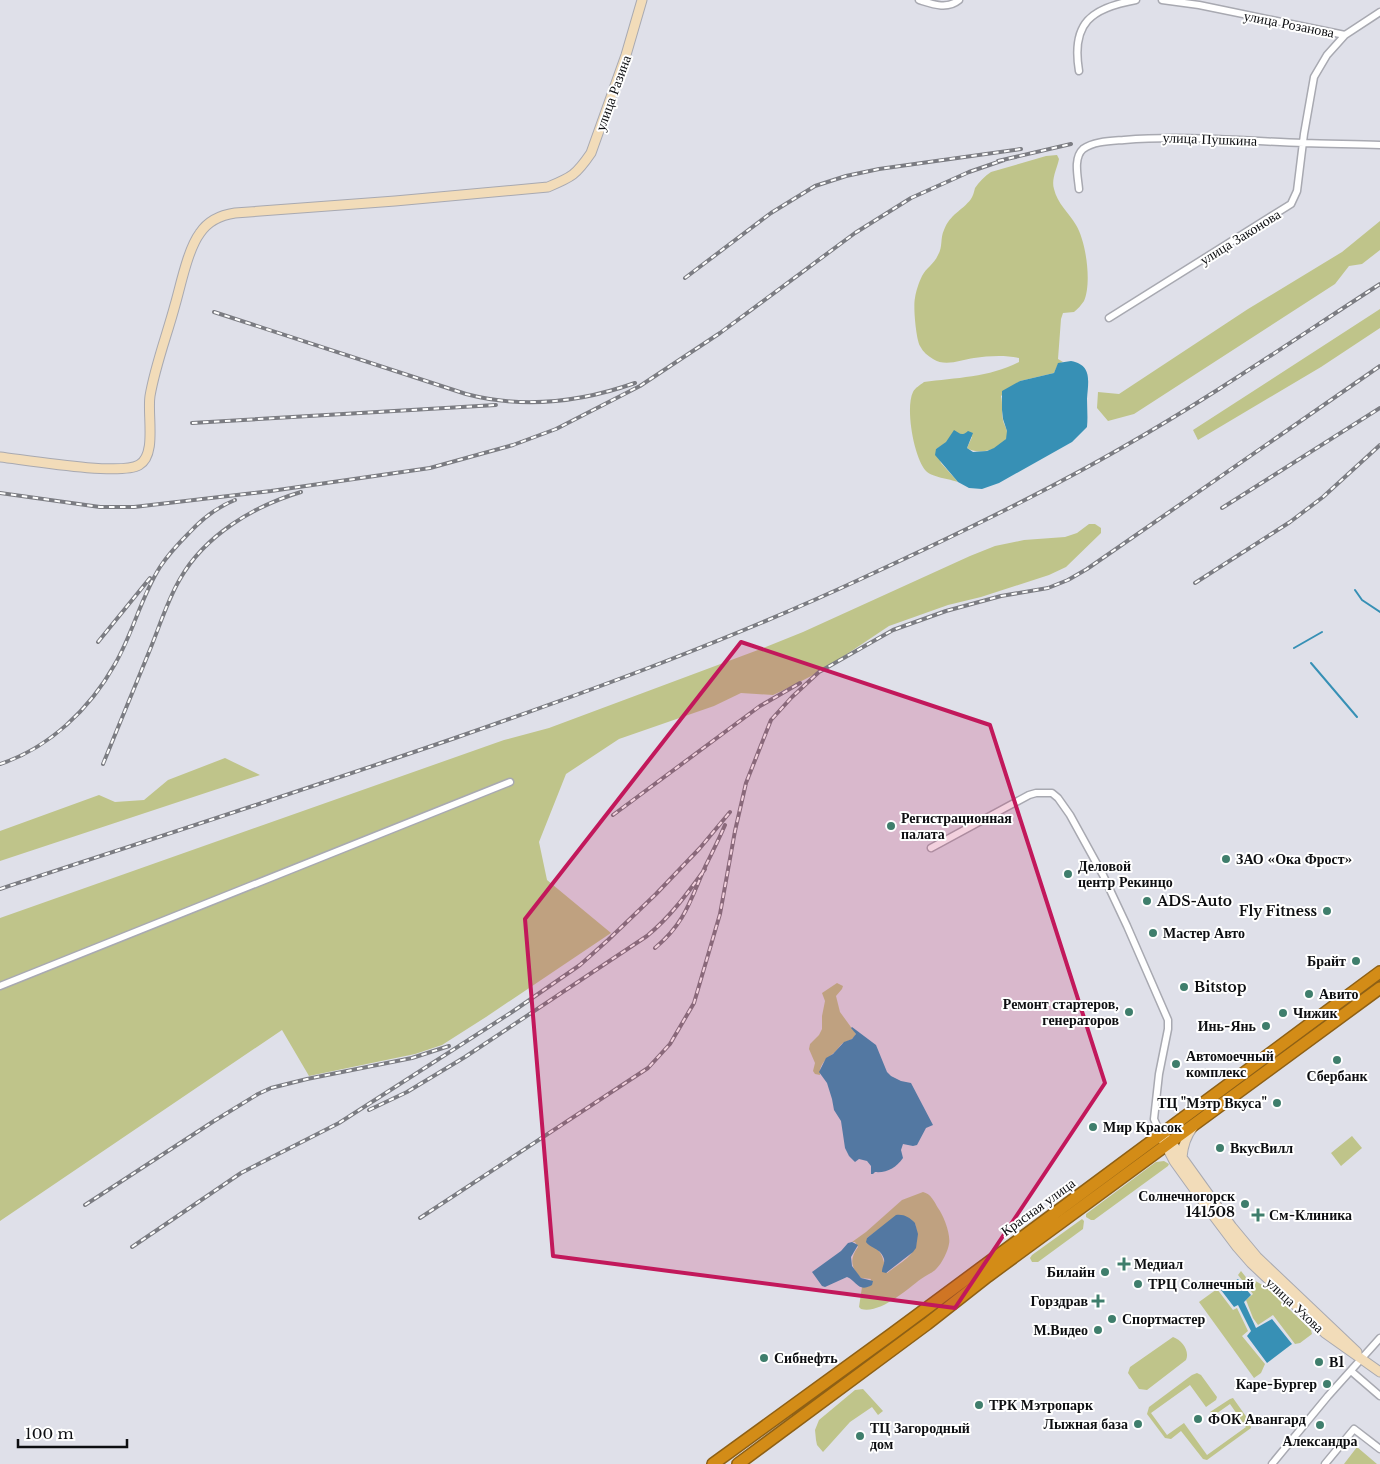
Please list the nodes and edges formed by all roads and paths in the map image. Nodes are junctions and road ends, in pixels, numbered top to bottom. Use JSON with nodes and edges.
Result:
{"nodes":[{"id":1,"x":642,"y":0,"type":"edge"},
{"id":2,"x":919,"y":0,"type":"edge"},
{"id":3,"x":959,"y":0,"type":"edge"},
{"id":4,"x":1136,"y":0,"type":"edge"},
{"id":5,"x":1162,"y":0,"type":"edge"},
{"id":6,"x":1380,"y":12,"type":"edge"},
{"id":7,"x":1345,"y":35,"type":"junction"},
{"id":8,"x":1078,"y":71,"type":"dead end"},
{"id":9,"x":1303,"y":143,"type":"junction"},
{"id":10,"x":1380,"y":145,"type":"edge"},
{"id":11,"x":1079,"y":189,"type":"dead end"},
{"id":12,"x":1109,"y":318,"type":"dead end"},
{"id":13,"x":0,"y":457,"type":"edge"},
{"id":14,"x":510,"y":782,"type":"dead end"},
{"id":15,"x":931,"y":848,"type":"dead end"},
{"id":16,"x":1380,"y":972,"type":"edge"},
{"id":17,"x":0,"y":986,"type":"edge"},
{"id":18,"x":1380,"y":988,"type":"edge"},
{"id":19,"x":1197,"y":1123,"type":"junction"},
{"id":20,"x":1161,"y":1135,"type":"junction"},
{"id":21,"x":1168,"y":1144,"type":"junction"},
{"id":22,"x":1148,"y":1159,"type":"junction"},
{"id":23,"x":1178,"y":1159,"type":"junction"},
{"id":24,"x":1380,"y":1338,"type":"edge"},
{"id":25,"x":1362,"y":1359,"type":"junction"},
{"id":26,"x":1351,"y":1371,"type":"junction"},
{"id":27,"x":1380,"y":1372,"type":"edge"},
{"id":28,"x":1380,"y":1396,"type":"edge"},
{"id":29,"x":1380,"y":1449,"type":"edge"},
{"id":30,"x":713,"y":1464,"type":"edge"},
{"id":31,"x":738,"y":1464,"type":"edge"},
{"id":32,"x":1272,"y":1464,"type":"edge"},
{"id":33,"x":1325,"y":1464,"type":"edge"}],
"edges":[{"from":1,"to":13,"type":"street","name":"улица Разина"},
{"from":2,"to":3,"type":"street"},
{"from":4,"to":8,"type":"street"},
{"from":5,"to":7,"type":"street","name":"улица Розанова"},
{"from":6,"to":7,"type":"street","name":"улица Розанова"},
{"from":7,"to":9,"type":"street","name":"улица Законова"},
{"from":9,"to":10,"type":"street","name":"улица Пушкина"},
{"from":9,"to":11,"type":"street","name":"улица Пушкина"},
{"from":9,"to":12,"type":"street","name":"улица Законова"},
{"from":14,"to":17,"type":"street"},
{"from":15,"to":20,"type":"street"},
{"from":16,"to":20,"type":"highway","name":"Красная улица"},
{"from":18,"to":19,"type":"highway","name":"Красная улица"},
{"from":19,"to":21,"type":"highway","name":"Красная улица"},
{"from":19,"to":23,"type":"street"},
{"from":20,"to":21,"type":"street","name":"улица Ухова"},
{"from":20,"to":30,"type":"highway","name":"Красная улица"},
{"from":21,"to":22,"type":"highway","name":"Красная улица"},
{"from":21,"to":23,"type":"street","name":"улица Ухова"},
{"from":22,"to":23,"type":"street"},
{"from":22,"to":31,"type":"highway","name":"Красная улица"},
{"from":23,"to":25,"type":"street","name":"улица Ухова"},
{"from":24,"to":25,"type":"street"},
{"from":25,"to":26,"type":"street"},
{"from":25,"to":27,"type":"street","name":"улица Ухова"},
{"from":26,"to":28,"type":"street"},
{"from":26,"to":32,"type":"street"},
{"from":29,"to":33,"type":"street"}]}
